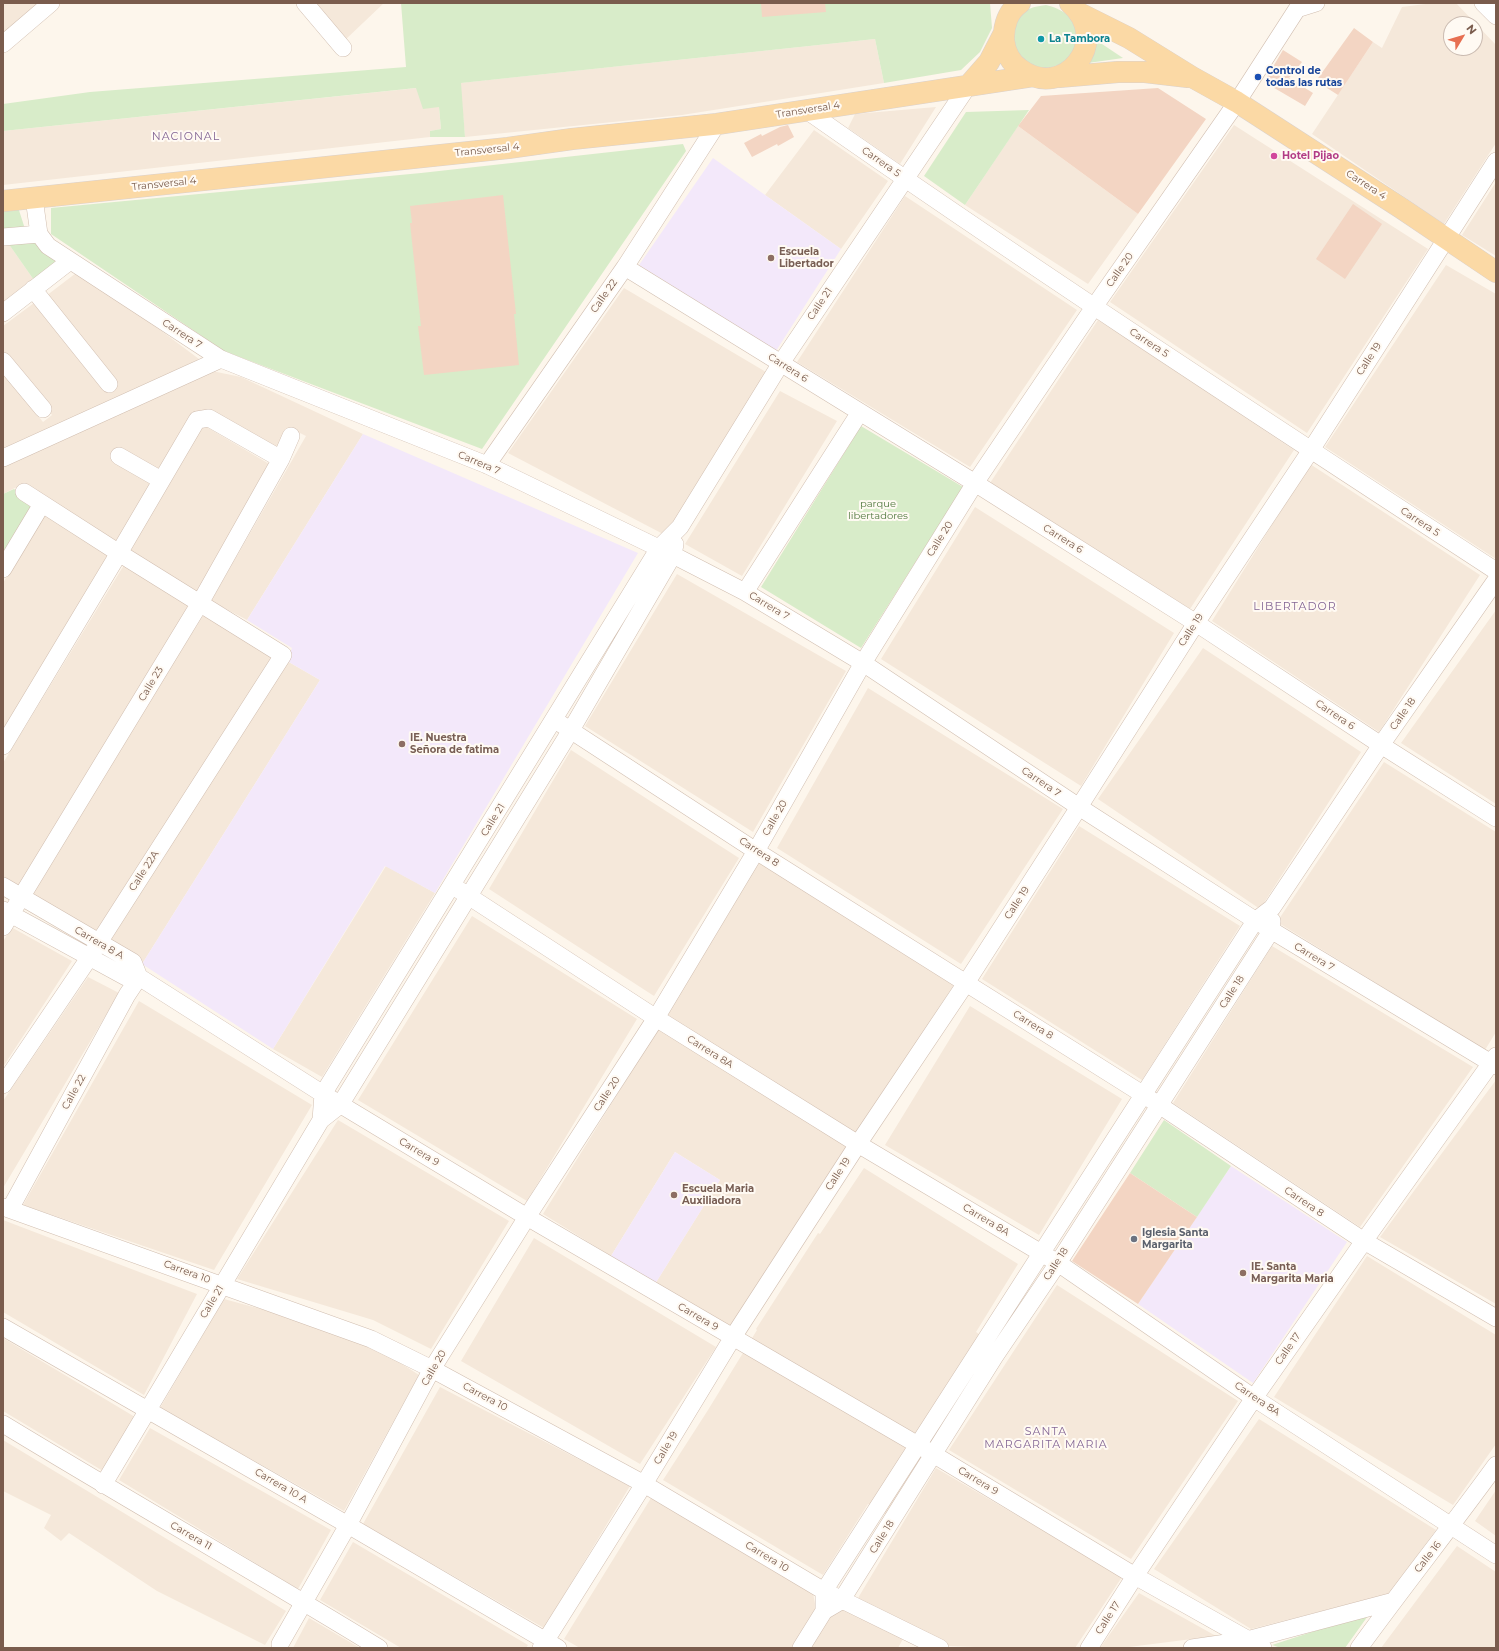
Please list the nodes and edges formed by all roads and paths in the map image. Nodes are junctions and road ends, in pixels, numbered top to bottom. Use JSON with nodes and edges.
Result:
{"nodes":[{"id":1,"x":51,"y":3,"type":"edge"},
{"id":2,"x":305,"y":3,"type":"edge"},
{"id":3,"x":1316,"y":3,"type":"edge"},
{"id":4,"x":1483,"y":3,"type":"edge"},
{"id":5,"x":1013,"y":6,"type":"edge"},
{"id":6,"x":1076,"y":9,"type":"edge"},
{"id":7,"x":1496,"y":16,"type":"edge"},
{"id":8,"x":1004,"y":33,"type":"junction"},
{"id":9,"x":3,"y":44,"type":"edge"},
{"id":10,"x":344,"y":48,"type":"dead end"},
{"id":11,"x":1033,"y":76,"type":"junction"},
{"id":12,"x":1057,"y":77,"type":"junction"},
{"id":13,"x":1192,"y":77,"type":"junction"},
{"id":14,"x":968,"y":86,"type":"junction"},
{"id":15,"x":1237,"y":102,"type":"junction"},
{"id":16,"x":806,"y":110,"type":"junction"},
{"id":17,"x":717,"y":124,"type":"junction"},
{"id":18,"x":1496,"y":161,"type":"edge"},
{"id":19,"x":904,"y":179,"type":"junction"},
{"id":20,"x":34,"y":198,"type":"junction"},
{"id":21,"x":3,"y":201,"type":"edge"},
{"id":22,"x":39,"y":234,"type":"junction"},
{"id":23,"x":3,"y":237,"type":"edge"},
{"id":24,"x":1447,"y":238,"type":"junction"},
{"id":25,"x":70,"y":262,"type":"junction"},
{"id":26,"x":625,"y":267,"type":"junction"},
{"id":27,"x":1496,"y":272,"type":"edge"},
{"id":28,"x":33,"y":289,"type":"junction"},
{"id":29,"x":1094,"y":307,"type":"junction"},
{"id":30,"x":3,"y":313,"type":"edge"},
{"id":31,"x":221,"y":359,"type":"junction"},
{"id":32,"x":3,"y":362,"type":"edge"},
{"id":33,"x":781,"y":363,"type":"junction"},
{"id":34,"x":108,"y":384,"type":"dead end"},
{"id":35,"x":43,"y":409,"type":"dead end"},
{"id":36,"x":860,"y":412,"type":"junction"},
{"id":37,"x":291,"y":436,"type":"dead end"},
{"id":38,"x":1311,"y":450,"type":"junction"},
{"id":39,"x":119,"y":456,"type":"dead end"},
{"id":40,"x":3,"y":458,"type":"edge"},
{"id":41,"x":281,"y":459,"type":"junction"},
{"id":42,"x":487,"y":465,"type":"junction"},
{"id":43,"x":162,"y":480,"type":"junction"},
{"id":44,"x":975,"y":483,"type":"junction"},
{"id":45,"x":24,"y":492,"type":"dead end"},
{"id":46,"x":42,"y":504,"type":"junction"},
{"id":47,"x":666,"y":551,"type":"junction"},
{"id":48,"x":119,"y":553,"type":"junction"},
{"id":49,"x":3,"y":569,"type":"edge"},
{"id":50,"x":1496,"y":571,"type":"edge"},
{"id":51,"x":1496,"y":580,"type":"edge"},
{"id":52,"x":745,"y":592,"type":"junction"},
{"id":53,"x":200,"y":603,"type":"junction"},
{"id":54,"x":1196,"y":622,"type":"junction"},
{"id":55,"x":863,"y":663,"type":"junction"},
{"id":56,"x":555,"y":719,"type":"junction"},
{"id":57,"x":571,"y":730,"type":"junction"},
{"id":58,"x":1381,"y":745,"type":"junction"},
{"id":59,"x":3,"y":746,"type":"edge"},
{"id":60,"x":1079,"y":807,"type":"junction"},
{"id":61,"x":1496,"y":818,"type":"edge"},
{"id":62,"x":756,"y":851,"type":"junction"},
{"id":63,"x":3,"y":886,"type":"edge"},
{"id":64,"x":452,"y":886,"type":"junction"},
{"id":65,"x":470,"y":896,"type":"junction"},
{"id":66,"x":21,"y":898,"type":"junction"},
{"id":67,"x":1272,"y":908,"type":"junction"},
{"id":68,"x":5,"y":917,"type":"edge"},
{"id":69,"x":1255,"y":921,"type":"junction"},
{"id":70,"x":1272,"y":931,"type":"junction"},
{"id":71,"x":98,"y":942,"type":"junction"},
{"id":72,"x":89,"y":958,"type":"junction"},
{"id":73,"x":139,"y":977,"type":"junction"},
{"id":74,"x":966,"y":983,"type":"junction"},
{"id":75,"x":1201,"y":1005,"type":"junction"},
{"id":76,"x":1217,"y":1015,"type":"junction"},
{"id":77,"x":656,"y":1018,"type":"junction"},
{"id":78,"x":1494,"y":1062,"type":"edge"},
{"id":79,"x":3,"y":1085,"type":"edge"},
{"id":80,"x":323,"y":1094,"type":"junction"},
{"id":81,"x":1144,"y":1095,"type":"junction"},
{"id":82,"x":340,"y":1105,"type":"junction"},
{"id":83,"x":1159,"y":1105,"type":"junction"},
{"id":84,"x":322,"y":1120,"type":"junction"},
{"id":85,"x":858,"y":1144,"type":"junction"},
{"id":86,"x":1094,"y":1172,"type":"junction"},
{"id":87,"x":1110,"y":1182,"type":"junction"},
{"id":88,"x":7,"y":1208,"type":"edge"},
{"id":89,"x":527,"y":1217,"type":"junction"},
{"id":90,"x":1364,"y":1241,"type":"junction"},
{"id":91,"x":1041,"y":1253,"type":"junction"},
{"id":92,"x":1058,"y":1263,"type":"junction"},
{"id":93,"x":223,"y":1285,"type":"junction"},
{"id":94,"x":1496,"y":1318,"type":"edge"},
{"id":95,"x":3,"y":1327,"type":"edge"},
{"id":96,"x":733,"y":1337,"type":"junction"},
{"id":97,"x":980,"y":1347,"type":"junction"},
{"id":98,"x":995,"y":1356,"type":"junction"},
{"id":99,"x":432,"y":1369,"type":"junction"},
{"id":100,"x":1254,"y":1398,"type":"junction"},
{"id":101,"x":148,"y":1410,"type":"junction"},
{"id":102,"x":3,"y":1424,"type":"edge"},
{"id":103,"x":918,"y":1445,"type":"junction"},
{"id":104,"x":934,"y":1455,"type":"junction"},
{"id":105,"x":1496,"y":1465,"type":"edge"},
{"id":106,"x":644,"y":1484,"type":"junction"},
{"id":107,"x":103,"y":1485,"type":"junction"},
{"id":108,"x":348,"y":1524,"type":"junction"},
{"id":109,"x":1452,"y":1527,"type":"junction"},
{"id":110,"x":1496,"y":1555,"type":"edge"},
{"id":111,"x":1135,"y":1576,"type":"junction"},
{"id":112,"x":824,"y":1591,"type":"junction"},
{"id":113,"x":841,"y":1601,"type":"junction"},
{"id":114,"x":1394,"y":1601,"type":"junction"},
{"id":115,"x":303,"y":1602,"type":"junction"},
{"id":116,"x":824,"y":1611,"type":"junction"},
{"id":117,"x":1247,"y":1640,"type":"junction"},
{"id":118,"x":280,"y":1644,"type":"dead end"},
{"id":119,"x":548,"y":1646,"type":"edge"},
{"id":120,"x":379,"y":1648,"type":"edge"},
{"id":121,"x":801,"y":1648,"type":"edge"},
{"id":122,"x":940,"y":1648,"type":"edge"},
{"id":123,"x":1089,"y":1648,"type":"edge"},
{"id":124,"x":1192,"y":1648,"type":"edge"},
{"id":125,"x":1263,"y":1648,"type":"edge"},
{"id":126,"x":1359,"y":1648,"type":"edge"}],
"edges":[{"from":1,"to":9,"type":"street"},
{"from":2,"to":10,"type":"street"},
{"from":3,"to":15,"type":"street","name":"Calle 20"},
{"from":4,"to":7,"type":"street"},
{"from":5,"to":8,"type":"main road"},
{"from":6,"to":12,"type":"main road"},
{"from":6,"to":13,"type":"main road","name":"Carrera 4"},
{"from":8,"to":11,"type":"main road"},
{"from":8,"to":14,"type":"main road"},
{"from":11,"to":12,"type":"main road","name":"Carrera 4"},
{"from":11,"to":14,"type":"main road","name":"Transversal 4"},
{"from":12,"to":13,"type":"main road","name":"Carrera 4"},
{"from":13,"to":15,"type":"main road","name":"Carrera 4"},
{"from":14,"to":16,"type":"main road","name":"Transversal 4"},
{"from":14,"to":19,"type":"street","name":"Calle 21"},
{"from":15,"to":24,"type":"main road","name":"Carrera 4"},
{"from":15,"to":29,"type":"street","name":"Calle 20"},
{"from":16,"to":17,"type":"main road","name":"Transversal 4"},
{"from":16,"to":19,"type":"street","name":"Carrera 5"},
{"from":17,"to":20,"type":"main road","name":"Transversal 4"},
{"from":17,"to":26,"type":"street","name":"Calle 22"},
{"from":18,"to":24,"type":"street","name":"Calle 19"},
{"from":19,"to":29,"type":"street","name":"Carrera 5"},
{"from":19,"to":33,"type":"street","name":"Calle 21"},
{"from":20,"to":21,"type":"main road","name":"Transversal 4"},
{"from":20,"to":22,"type":"street"},
{"from":22,"to":23,"type":"street"},
{"from":22,"to":25,"type":"street","name":"Carrera 7"},
{"from":24,"to":27,"type":"main road","name":"Carrera 4"},
{"from":24,"to":38,"type":"street","name":"Calle 19"},
{"from":25,"to":28,"type":"street"},
{"from":25,"to":31,"type":"street","name":"Carrera 7"},
{"from":26,"to":33,"type":"street","name":"Carrera 6"},
{"from":26,"to":42,"type":"street","name":"Calle 22"},
{"from":28,"to":30,"type":"street"},
{"from":28,"to":34,"type":"street"},
{"from":29,"to":38,"type":"street","name":"Carrera 5"},
{"from":29,"to":44,"type":"street","name":"Calle 20"},
{"from":31,"to":40,"type":"street"},
{"from":31,"to":42,"type":"street","name":"Carrera 7"},
{"from":32,"to":35,"type":"street"},
{"from":33,"to":36,"type":"street","name":"Carrera 6"},
{"from":33,"to":47,"type":"street","name":"Calle 21"},
{"from":36,"to":44,"type":"street","name":"Carrera 6"},
{"from":36,"to":52,"type":"street"},
{"from":37,"to":41,"type":"street","name":"Calle 23"},
{"from":38,"to":50,"type":"street","name":"Carrera 5"},
{"from":38,"to":54,"type":"street","name":"Calle 19"},
{"from":39,"to":43,"type":"street"},
{"from":41,"to":43,"type":"street"},
{"from":41,"to":53,"type":"street","name":"Calle 23"},
{"from":42,"to":47,"type":"street","name":"Carrera 7"},
{"from":43,"to":48,"type":"street"},
{"from":44,"to":54,"type":"street","name":"Carrera 6"},
{"from":44,"to":55,"type":"street","name":"Calle 20"},
{"from":45,"to":46,"type":"street"},
{"from":46,"to":48,"type":"street"},
{"from":46,"to":49,"type":"street"},
{"from":47,"to":52,"type":"street","name":"Carrera 7"},
{"from":47,"to":56,"type":"street","name":"Calle 21"},
{"from":47,"to":57,"type":"street","name":"Calle 21"},
{"from":48,"to":53,"type":"street"},
{"from":48,"to":59,"type":"street"},
{"from":51,"to":58,"type":"street","name":"Calle 18"},
{"from":52,"to":55,"type":"street","name":"Carrera 7"},
{"from":53,"to":66,"type":"street","name":"Calle 23"},
{"from":53,"to":71,"type":"street","name":"Calle 22A"},
{"from":54,"to":58,"type":"street","name":"Carrera 6"},
{"from":54,"to":60,"type":"street","name":"Calle 19"},
{"from":55,"to":60,"type":"street","name":"Carrera 7"},
{"from":55,"to":62,"type":"street","name":"Calle 20"},
{"from":56,"to":57,"type":"street","name":"Carrera 8"},
{"from":56,"to":64,"type":"street","name":"Calle 21"},
{"from":57,"to":62,"type":"street","name":"Carrera 8"},
{"from":57,"to":65,"type":"street","name":"Calle 21"},
{"from":58,"to":61,"type":"street","name":"Carrera 6"},
{"from":58,"to":67,"type":"street","name":"Calle 18"},
{"from":60,"to":69,"type":"street","name":"Carrera 7"},
{"from":60,"to":74,"type":"street","name":"Calle 19"},
{"from":62,"to":74,"type":"street","name":"Carrera 8"},
{"from":62,"to":77,"type":"street","name":"Calle 20"},
{"from":63,"to":66,"type":"street","name":"Carrera 8 A"},
{"from":64,"to":65,"type":"street","name":"Carrera 8A"},
{"from":64,"to":80,"type":"street","name":"Calle 21"},
{"from":65,"to":77,"type":"street","name":"Carrera 8A"},
{"from":65,"to":82,"type":"street","name":"Calle 21"},
{"from":66,"to":68,"type":"street","name":"Calle 23"},
{"from":66,"to":71,"type":"street","name":"Carrera 8 A"},
{"from":67,"to":69,"type":"street","name":"Calle 18"},
{"from":67,"to":70,"type":"street"},
{"from":68,"to":72,"type":"street","name":"Carrera 8 A"},
{"from":69,"to":70,"type":"street","name":"Carrera 7"},
{"from":69,"to":75,"type":"street","name":"Calle 18"},
{"from":70,"to":76,"type":"street","name":"Calle 18"},
{"from":70,"to":78,"type":"street","name":"Carrera 7"},
{"from":71,"to":72,"type":"street","name":"Calle 22A"},
{"from":71,"to":73,"type":"street","name":"Carrera 8 A"},
{"from":72,"to":73,"type":"street","name":"Carrera 8 A"},
{"from":72,"to":79,"type":"street","name":"Calle 22A"},
{"from":73,"to":80,"type":"street","name":"Carrera 9"},
{"from":73,"to":88,"type":"street","name":"Calle 22"},
{"from":74,"to":81,"type":"street","name":"Carrera 8"},
{"from":74,"to":85,"type":"street","name":"Calle 19"},
{"from":75,"to":76,"type":"street"},
{"from":75,"to":81,"type":"street","name":"Calle 18"},
{"from":76,"to":83,"type":"street","name":"Calle 18"},
{"from":77,"to":85,"type":"street","name":"Carrera 8A"},
{"from":77,"to":89,"type":"street","name":"Calle 20"},
{"from":78,"to":90,"type":"street","name":"Calle 17"},
{"from":80,"to":82,"type":"street","name":"Carrera 9"},
{"from":80,"to":84,"type":"street","name":"Calle 21"},
{"from":81,"to":83,"type":"street","name":"Carrera 8"},
{"from":81,"to":86,"type":"street","name":"Calle 18"},
{"from":82,"to":84,"type":"street","name":"Calle 21"},
{"from":82,"to":89,"type":"street","name":"Carrera 9"},
{"from":83,"to":87,"type":"street","name":"Calle 18"},
{"from":83,"to":90,"type":"street","name":"Carrera 8"},
{"from":84,"to":93,"type":"street","name":"Calle 21"},
{"from":85,"to":91,"type":"street","name":"Carrera 8A"},
{"from":85,"to":96,"type":"street","name":"Calle 19"},
{"from":86,"to":87,"type":"street"},
{"from":86,"to":91,"type":"street","name":"Calle 18"},
{"from":87,"to":92,"type":"street","name":"Calle 18"},
{"from":88,"to":93,"type":"street","name":"Carrera 10"},
{"from":89,"to":96,"type":"street","name":"Carrera 9"},
{"from":89,"to":99,"type":"street","name":"Calle 20"},
{"from":90,"to":94,"type":"street","name":"Carrera 8"},
{"from":90,"to":100,"type":"street","name":"Calle 17"},
{"from":91,"to":92,"type":"street","name":"Carrera 8A"},
{"from":91,"to":97,"type":"street","name":"Calle 18"},
{"from":92,"to":98,"type":"street","name":"Calle 18"},
{"from":92,"to":100,"type":"street","name":"Carrera 8A"},
{"from":93,"to":99,"type":"street","name":"Carrera 10"},
{"from":93,"to":101,"type":"street","name":"Calle 21"},
{"from":95,"to":101,"type":"street","name":"Carrera 10 A"},
{"from":96,"to":103,"type":"street","name":"Carrera 9"},
{"from":96,"to":106,"type":"street","name":"Calle 19"},
{"from":97,"to":98,"type":"street"},
{"from":97,"to":103,"type":"street","name":"Calle 18"},
{"from":98,"to":104,"type":"street","name":"Calle 18"},
{"from":99,"to":106,"type":"street","name":"Carrera 10"},
{"from":99,"to":108,"type":"street","name":"Calle 20"},
{"from":100,"to":109,"type":"street","name":"Carrera 8A"},
{"from":100,"to":111,"type":"street","name":"Calle 17"},
{"from":101,"to":107,"type":"street","name":"Calle 21"},
{"from":101,"to":108,"type":"street","name":"Carrera 10 A"},
{"from":102,"to":107,"type":"street","name":"Carrera 11"},
{"from":103,"to":104,"type":"street","name":"Carrera 9"},
{"from":103,"to":112,"type":"street","name":"Calle 18"},
{"from":104,"to":111,"type":"street","name":"Carrera 9"},
{"from":104,"to":113,"type":"street","name":"Calle 18"},
{"from":105,"to":109,"type":"street","name":"Calle 16"},
{"from":106,"to":112,"type":"street","name":"Carrera 10"},
{"from":106,"to":119,"type":"street","name":"Calle 19"},
{"from":107,"to":115,"type":"street","name":"Carrera 11"},
{"from":108,"to":115,"type":"street","name":"Calle 20"},
{"from":108,"to":119,"type":"street","name":"Carrera 10 A"},
{"from":109,"to":110,"type":"street","name":"Carrera 8A"},
{"from":109,"to":114,"type":"street","name":"Calle 16"},
{"from":111,"to":117,"type":"street","name":"Carrera 9"},
{"from":111,"to":123,"type":"street","name":"Calle 17"},
{"from":112,"to":113,"type":"street","name":"Carrera 10"},
{"from":112,"to":116,"type":"street"},
{"from":113,"to":116,"type":"street","name":"Calle 18"},
{"from":113,"to":122,"type":"street","name":"Carrera 10"},
{"from":114,"to":117,"type":"street"},
{"from":114,"to":126,"type":"street","name":"Calle 16"},
{"from":115,"to":118,"type":"street","name":"Calle 20"},
{"from":115,"to":120,"type":"street","name":"Carrera 11"},
{"from":116,"to":121,"type":"street","name":"Calle 18"},
{"from":117,"to":124,"type":"street"},
{"from":117,"to":125,"type":"street","name":"Carrera 9"}]}
